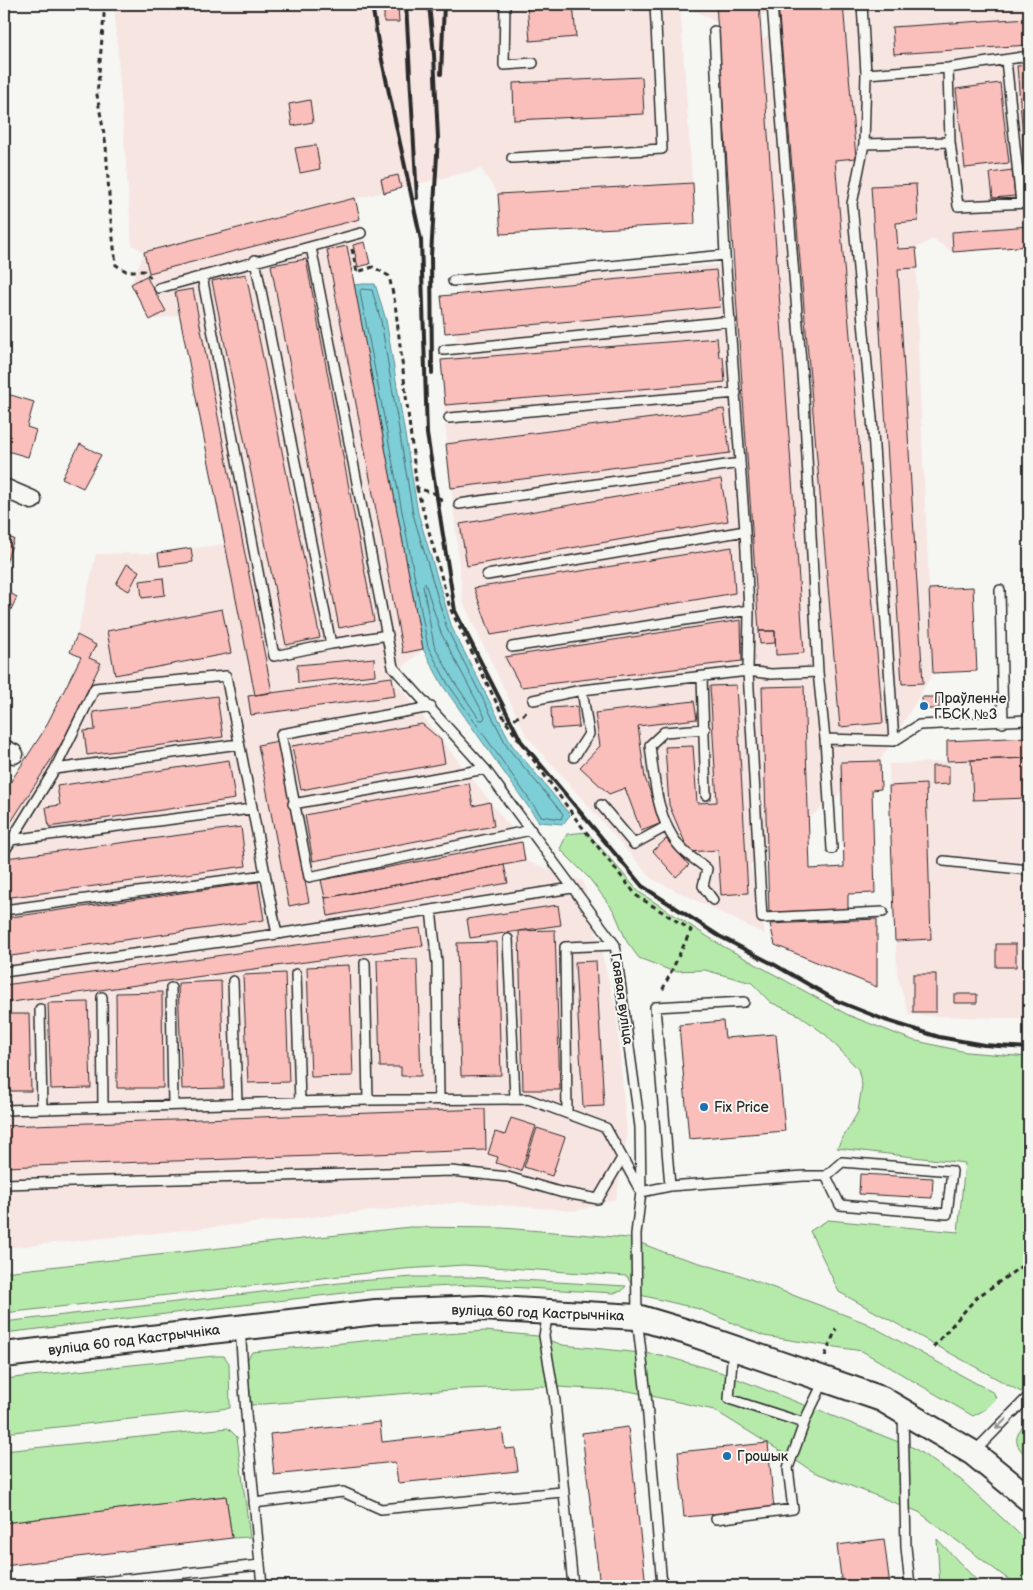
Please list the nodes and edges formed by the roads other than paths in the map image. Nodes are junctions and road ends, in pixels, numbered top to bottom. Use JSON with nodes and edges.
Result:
{"nodes":[{"id":1,"x":505,"y":4,"type":"edge"},
{"id":2,"x":655,"y":4,"type":"edge"},
{"id":3,"x":772,"y":4,"type":"edge"},
{"id":4,"x":862,"y":4,"type":"edge"},
{"id":5,"x":714,"y":31,"type":"dead end"},
{"id":6,"x":1029,"y":56,"type":"edge"},
{"id":7,"x":1006,"y":60,"type":"junction"},
{"id":8,"x":533,"y":63,"type":"dead end"},
{"id":9,"x":948,"y":68,"type":"junction"},
{"id":10,"x":866,"y":74,"type":"junction"},
{"id":11,"x":950,"y":142,"type":"junction"},
{"id":12,"x":864,"y":144,"type":"junction"},
{"id":13,"x":512,"y":158,"type":"dead end"},
{"id":14,"x":1025,"y":203,"type":"edge"},
{"id":15,"x":361,"y":233,"type":"dead end"},
{"id":16,"x":312,"y":247,"type":"junction"},
{"id":17,"x":725,"y":254,"type":"junction"},
{"id":18,"x":254,"y":260,"type":"junction"},
{"id":19,"x":202,"y":276,"type":"junction"},
{"id":20,"x":453,"y":281,"type":"dead end"},
{"id":21,"x":159,"y":288,"type":"road end"},
{"id":22,"x":731,"y":321,"type":"junction"},
{"id":23,"x":444,"y":350,"type":"dead end"},
{"id":24,"x":736,"y":393,"type":"junction"},
{"id":25,"x":449,"y":418,"type":"dead end"},
{"id":26,"x":740,"y":463,"type":"junction"},
{"id":27,"x":4,"y":488,"type":"edge"},
{"id":28,"x":32,"y":500,"type":"dead end"},
{"id":29,"x":459,"y":504,"type":"road end"},
{"id":30,"x":745,"y":531,"type":"junction"},
{"id":31,"x":487,"y":575,"type":"dead end"},
{"id":32,"x":1000,"y":590,"type":"dead end"},
{"id":33,"x":749,"y":610,"type":"junction"},
{"id":34,"x":388,"y":635,"type":"junction"},
{"id":35,"x":331,"y":644,"type":"junction"},
{"id":36,"x":512,"y":647,"type":"dead end"},
{"id":37,"x":748,"y":671,"type":"junction"},
{"id":38,"x":818,"y":672,"type":"junction"},
{"id":39,"x":702,"y":678,"type":"junction"},
{"id":40,"x":582,"y":690,"type":"junction"},
{"id":41,"x":533,"y":700,"type":"dead end"},
{"id":42,"x":431,"y":707,"type":"junction"},
{"id":43,"x":1029,"y":720,"type":"edge"},
{"id":44,"x":1003,"y":723,"type":"junction"},
{"id":45,"x":705,"y":728,"type":"junction"},
{"id":46,"x":825,"y":739,"type":"junction"},
{"id":47,"x":894,"y":741,"type":"junction"},
{"id":48,"x":239,"y":744,"type":"junction"},
{"id":49,"x":574,"y":757,"type":"dead end"},
{"id":50,"x":54,"y":769,"type":"junction"},
{"id":51,"x":485,"y":769,"type":"junction"},
{"id":52,"x":706,"y":795,"type":"dead end"},
{"id":53,"x":293,"y":804,"type":"junction"},
{"id":54,"x":601,"y":805,"type":"dead end"},
{"id":55,"x":251,"y":809,"type":"junction"},
{"id":56,"x":667,"y":826,"type":"junction"},
{"id":57,"x":531,"y":830,"type":"junction"},
{"id":58,"x":10,"y":840,"type":"junction"},
{"id":59,"x":832,"y":849,"type":"dead end"},
{"id":60,"x":4,"y":852,"type":"edge"},
{"id":61,"x":944,"y":861,"type":"dead end"},
{"id":62,"x":1029,"y":870,"type":"edge"},
{"id":63,"x":264,"y":875,"type":"junction"},
{"id":64,"x":572,"y":888,"type":"junction"},
{"id":65,"x":713,"y":900,"type":"dead end"},
{"id":66,"x":4,"y":910,"type":"edge"},
{"id":67,"x":431,"y":910,"type":"junction"},
{"id":68,"x":883,"y":912,"type":"dead end"},
{"id":69,"x":277,"y":934,"type":"junction"},
{"id":70,"x":508,"y":939,"type":"dead end"},
{"id":71,"x":615,"y":945,"type":"junction"},
{"id":72,"x":365,"y":963,"type":"dead end"},
{"id":73,"x":4,"y":972,"type":"edge"},
{"id":74,"x":296,"y":974,"type":"dead end"},
{"id":75,"x":233,"y":981,"type":"dead end"},
{"id":76,"x":171,"y":988,"type":"dead end"},
{"id":77,"x":102,"y":997,"type":"dead end"},
{"id":78,"x":744,"y":1002,"type":"dead end"},
{"id":79,"x":40,"y":1009,"type":"dead end"},
{"id":80,"x":439,"y":1098,"type":"junction"},
{"id":81,"x":515,"y":1098,"type":"junction"},
{"id":82,"x":368,"y":1100,"type":"junction"},
{"id":83,"x":300,"y":1102,"type":"junction"},
{"id":84,"x":237,"y":1103,"type":"junction"},
{"id":85,"x":173,"y":1105,"type":"junction"},
{"id":86,"x":103,"y":1107,"type":"junction"},
{"id":87,"x":42,"y":1109,"type":"junction"},
{"id":88,"x":4,"y":1110,"type":"edge"},
{"id":89,"x":567,"y":1113,"type":"junction"},
{"id":90,"x":622,"y":1158,"type":"junction"},
{"id":91,"x":826,"y":1176,"type":"junction"},
{"id":92,"x":4,"y":1184,"type":"edge"},
{"id":93,"x":670,"y":1186,"type":"junction"},
{"id":94,"x":641,"y":1192,"type":"junction"},
{"id":95,"x":548,"y":1312,"type":"junction"},
{"id":96,"x":637,"y":1317,"type":"junction"},
{"id":97,"x":240,"y":1327,"type":"junction"},
{"id":98,"x":733,"y":1348,"type":"junction"},
{"id":99,"x":4,"y":1355,"type":"edge"},
{"id":100,"x":821,"y":1378,"type":"junction"},
{"id":101,"x":1029,"y":1396,"type":"edge"},
{"id":102,"x":903,"y":1412,"type":"junction"},
{"id":103,"x":804,"y":1423,"type":"junction"},
{"id":104,"x":973,"y":1453,"type":"junction"},
{"id":105,"x":562,"y":1492,"type":"junction"},
{"id":106,"x":1029,"y":1499,"type":"edge"},
{"id":107,"x":254,"y":1503,"type":"junction"},
{"id":108,"x":716,"y":1520,"type":"dead end"},
{"id":109,"x":260,"y":1565,"type":"junction"},
{"id":110,"x":64,"y":1586,"type":"edge"},
{"id":111,"x":262,"y":1586,"type":"edge"},
{"id":112,"x":573,"y":1586,"type":"edge"},
{"id":113,"x":662,"y":1586,"type":"edge"},
{"id":114,"x":910,"y":1586,"type":"edge"}],
"edges":[{"from":1,"to":8,"type":"lane"},
{"from":2,"to":13,"type":"lane"},
{"from":3,"to":38,"type":"lane"},
{"from":4,"to":10,"type":"lane"},
{"from":5,"to":17,"type":"lane"},
{"from":6,"to":7,"type":"lane"},
{"from":7,"to":9,"type":"lane"},
{"from":7,"to":14,"type":"lane"},
{"from":9,"to":10,"type":"lane"},
{"from":9,"to":11,"type":"lane"},
{"from":10,"to":12,"type":"lane"},
{"from":11,"to":12,"type":"lane"},
{"from":11,"to":14,"type":"lane"},
{"from":12,"to":47,"type":"lane"},
{"from":15,"to":16,"type":"lane"},
{"from":16,"to":18,"type":"lane"},
{"from":16,"to":34,"type":"lane"},
{"from":17,"to":20,"type":"lane"},
{"from":17,"to":22,"type":"lane"},
{"from":18,"to":19,"type":"lane"},
{"from":18,"to":35,"type":"lane"},
{"from":19,"to":21,"type":"lane"},
{"from":19,"to":35,"type":"lane"},
{"from":22,"to":23,"type":"lane"},
{"from":22,"to":24,"type":"lane"},
{"from":24,"to":25,"type":"lane"},
{"from":24,"to":26,"type":"lane"},
{"from":26,"to":29,"type":"lane"},
{"from":26,"to":30,"type":"lane"},
{"from":27,"to":28,"type":"street"},
{"from":30,"to":31,"type":"lane"},
{"from":30,"to":33,"type":"lane"},
{"from":32,"to":44,"type":"lane"},
{"from":33,"to":36,"type":"lane"},
{"from":33,"to":37,"type":"lane"},
{"from":34,"to":35,"type":"lane"},
{"from":34,"to":42,"type":"lane","name":"Гаявая вуліца"},
{"from":37,"to":38,"type":"lane"},
{"from":37,"to":39,"type":"lane"},
{"from":37,"to":68,"type":"lane"},
{"from":38,"to":46,"type":"lane"},
{"from":39,"to":40,"type":"lane"},
{"from":39,"to":45,"type":"lane"},
{"from":40,"to":41,"type":"lane"},
{"from":40,"to":49,"type":"lane"},
{"from":42,"to":51,"type":"lane","name":"Гаявая вуліца"},
{"from":42,"to":53,"type":"lane"},
{"from":43,"to":44,"type":"lane"},
{"from":44,"to":47,"type":"lane"},
{"from":45,"to":52,"type":"lane"},
{"from":45,"to":56,"type":"lane"},
{"from":46,"to":47,"type":"lane"},
{"from":46,"to":59,"type":"lane"},
{"from":48,"to":50,"type":"lane"},
{"from":48,"to":50,"type":"lane"},
{"from":48,"to":55,"type":"lane"},
{"from":50,"to":58,"type":"lane"},
{"from":51,"to":53,"type":"lane"},
{"from":51,"to":57,"type":"lane","name":"Гаявая вуліца"},
{"from":53,"to":57,"type":"lane"},
{"from":54,"to":56,"type":"lane"},
{"from":55,"to":58,"type":"lane"},
{"from":55,"to":63,"type":"lane"},
{"from":56,"to":65,"type":"lane"},
{"from":57,"to":64,"type":"lane","name":"Гаявая вуліца"},
{"from":58,"to":60,"type":"lane"},
{"from":61,"to":62,"type":"lane"},
{"from":63,"to":66,"type":"lane"},
{"from":63,"to":69,"type":"lane"},
{"from":64,"to":67,"type":"lane"},
{"from":64,"to":71,"type":"lane","name":"Гаявая вуліца"},
{"from":67,"to":69,"type":"lane"},
{"from":67,"to":80,"type":"lane"},
{"from":69,"to":73,"type":"lane"},
{"from":70,"to":81,"type":"lane"},
{"from":71,"to":89,"type":"lane"},
{"from":71,"to":94,"type":"lane","name":"Гаявая вуліца"},
{"from":72,"to":82,"type":"lane"},
{"from":74,"to":83,"type":"lane"},
{"from":75,"to":84,"type":"lane"},
{"from":76,"to":85,"type":"lane"},
{"from":77,"to":86,"type":"lane"},
{"from":78,"to":93,"type":"lane"},
{"from":79,"to":87,"type":"lane"},
{"from":80,"to":81,"type":"lane"},
{"from":80,"to":82,"type":"lane"},
{"from":81,"to":89,"type":"lane"},
{"from":82,"to":83,"type":"lane"},
{"from":83,"to":84,"type":"lane"},
{"from":84,"to":85,"type":"lane"},
{"from":85,"to":86,"type":"lane"},
{"from":86,"to":87,"type":"lane"},
{"from":87,"to":88,"type":"lane"},
{"from":89,"to":90,"type":"lane"},
{"from":90,"to":92,"type":"lane"},
{"from":90,"to":94,"type":"lane"},
{"from":91,"to":91,"type":"lane"},
{"from":91,"to":93,"type":"lane"},
{"from":93,"to":94,"type":"lane"},
{"from":94,"to":96,"type":"lane","name":"Гаявая вуліца"},
{"from":95,"to":96,"type":"street","name":"вуліца 60 год Кастрычніка"},
{"from":95,"to":97,"type":"street","name":"вуліца 60 год Кастрычніка"},
{"from":95,"to":105,"type":"lane"},
{"from":96,"to":98,"type":"street","name":"вуліца 60 год Кастрычніка"},
{"from":96,"to":113,"type":"lane","name":"Гаявая вуліца"},
{"from":97,"to":99,"type":"street","name":"вуліца 60 год Кастрычніка"},
{"from":97,"to":107,"type":"lane"},
{"from":98,"to":100,"type":"street","name":"вуліца 60 год Кастрычніка"},
{"from":98,"to":103,"type":"lane"},
{"from":100,"to":102,"type":"street","name":"вуліца 60 год Кастрычніка"},
{"from":100,"to":103,"type":"lane"},
{"from":101,"to":104,"type":"lane","one_way":true},
{"from":102,"to":104,"type":"street","name":"вуліца 60 год Кастрычніка"},
{"from":102,"to":114,"type":"lane"},
{"from":103,"to":108,"type":"lane"},
{"from":104,"to":106,"type":"street","name":"вуліца 60 год Кастрычніка"},
{"from":105,"to":107,"type":"lane"},
{"from":105,"to":112,"type":"lane"},
{"from":107,"to":109,"type":"lane"},
{"from":109,"to":110,"type":"lane"},
{"from":109,"to":111,"type":"lane"}]}
